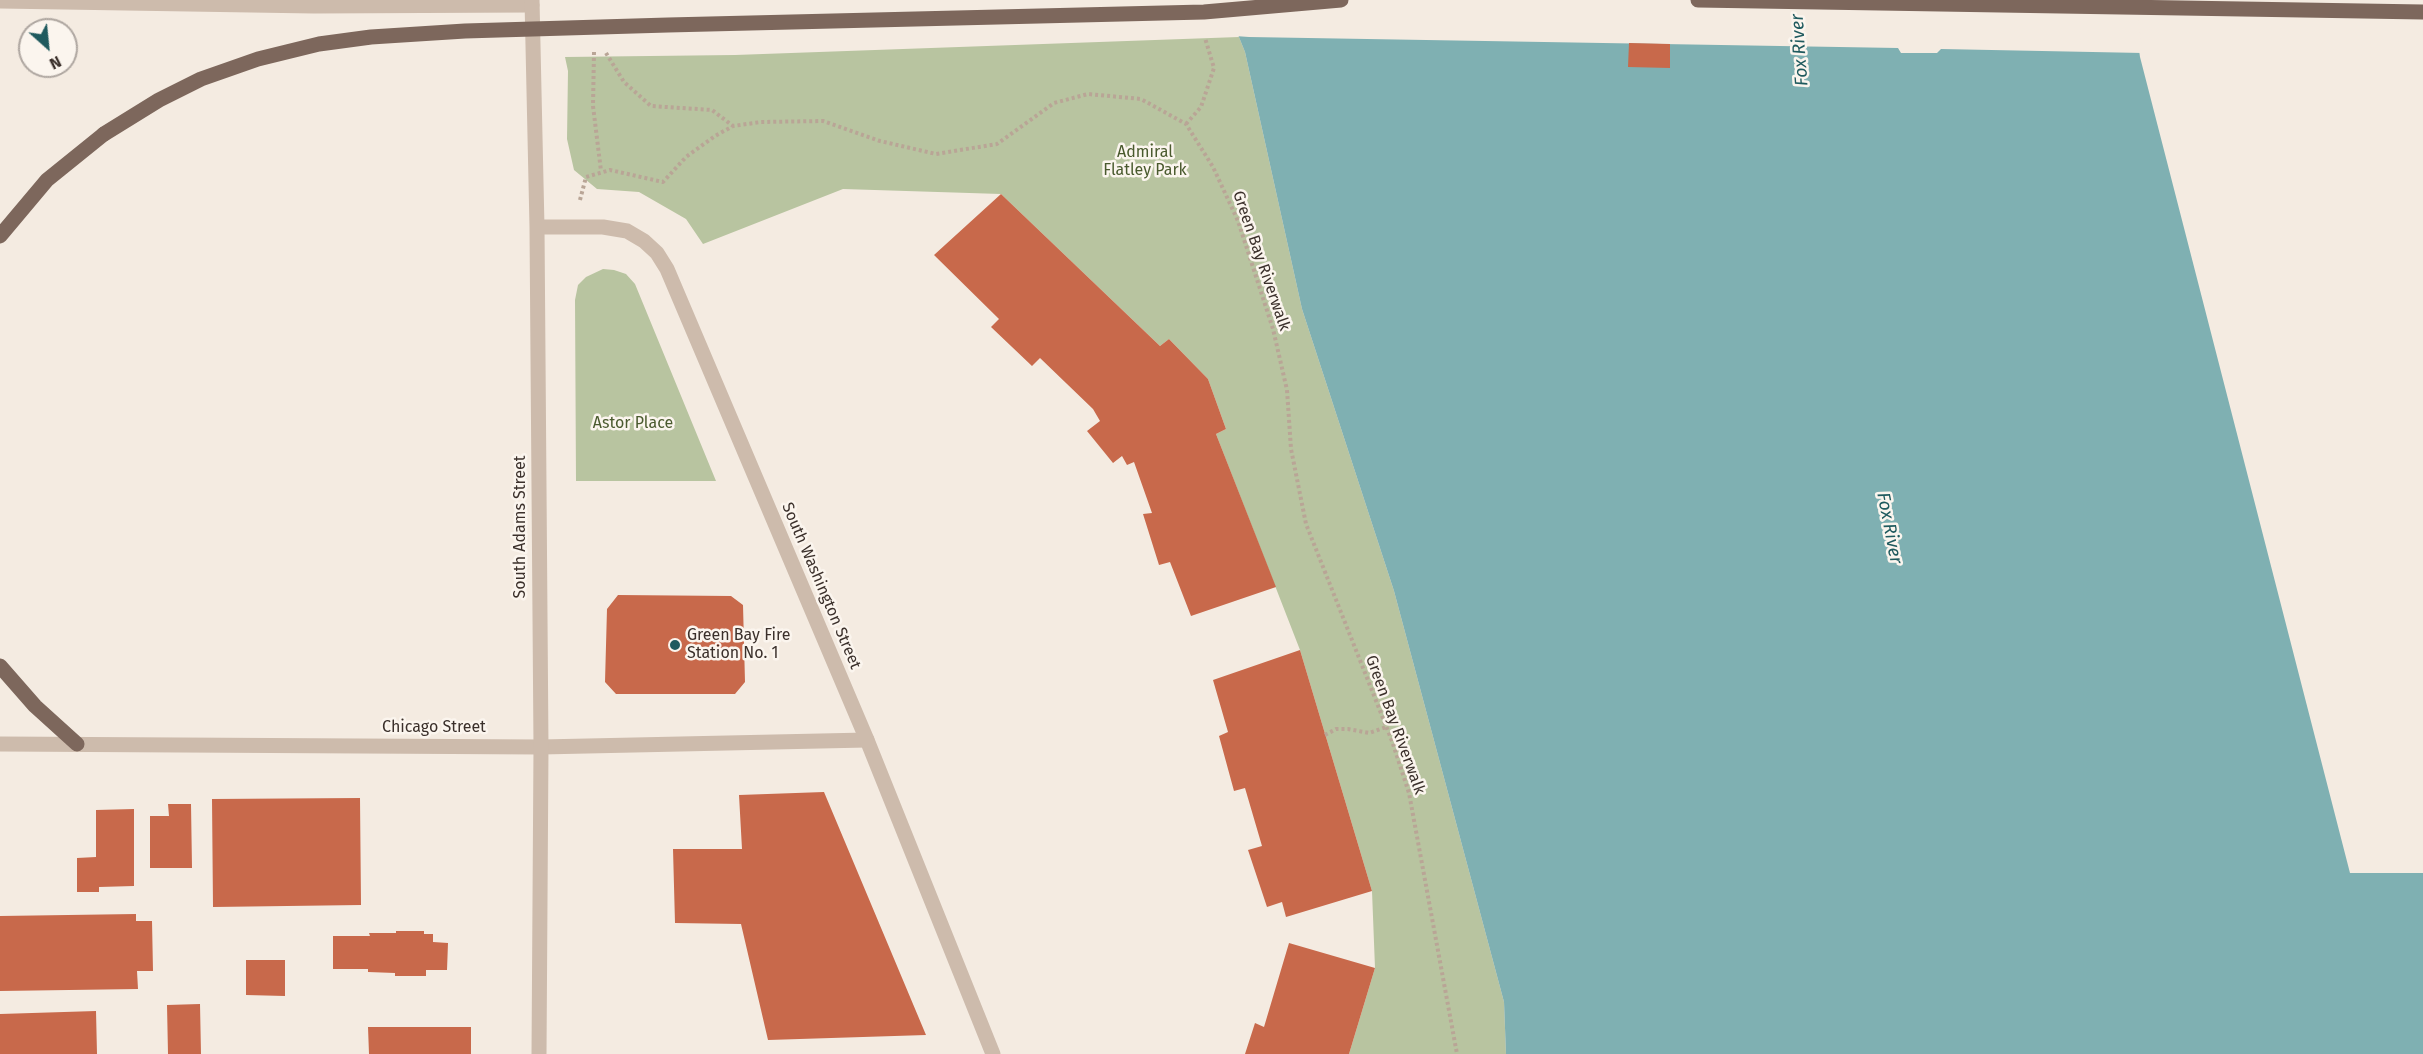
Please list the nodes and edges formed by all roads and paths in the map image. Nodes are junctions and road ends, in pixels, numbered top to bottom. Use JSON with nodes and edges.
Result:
{"nodes":[{"id":1,"x":1341,"y":0,"type":"edge"},
{"id":2,"x":1698,"y":0,"type":"edge"},
{"id":3,"x":0,"y":1,"type":"edge"},
{"id":4,"x":532,"y":3,"type":"edge"},
{"id":5,"x":2423,"y":12,"type":"edge"},
{"id":6,"x":1204,"y":34,"type":"dead end"},
{"id":7,"x":601,"y":45,"type":"dead end"},
{"id":8,"x":594,"y":48,"type":"dead end"},
{"id":9,"x":1186,"y":124,"type":"junction"},
{"id":10,"x":734,"y":126,"type":"junction"},
{"id":11,"x":601,"y":171,"type":"junction"},
{"id":12,"x":574,"y":226,"type":"junction"},
{"id":13,"x":537,"y":227,"type":"junction"},
{"id":14,"x":0,"y":236,"type":"edge"},
{"id":15,"x":0,"y":666,"type":"edge"},
{"id":16,"x":1386,"y":727,"type":"junction"},
{"id":17,"x":1325,"y":735,"type":"dead end"},
{"id":18,"x":867,"y":740,"type":"junction"},
{"id":19,"x":0,"y":744,"type":"edge"},
{"id":20,"x":77,"y":744,"type":"junction"},
{"id":21,"x":540,"y":747,"type":"junction"},
{"id":22,"x":539,"y":1054,"type":"edge"},
{"id":23,"x":993,"y":1054,"type":"edge"},
{"id":24,"x":1457,"y":1054,"type":"edge"}],
"edges":[{"from":1,"to":14,"type":"main road","bridge":true},
{"from":2,"to":5,"type":"main road"},
{"from":3,"to":4,"type":"street"},
{"from":4,"to":13,"type":"street","name":"South Adams Street"},
{"from":6,"to":9,"type":"path"},
{"from":7,"to":10,"type":"path"},
{"from":8,"to":11,"type":"path"},
{"from":9,"to":10,"type":"path","name":"Green Bay Riverwalk"},
{"from":9,"to":16,"type":"path","name":"Green Bay Riverwalk"},
{"from":10,"to":11,"type":"path","name":"Green Bay Riverwalk"},
{"from":11,"to":12,"type":"path"},
{"from":12,"to":13,"type":"street","name":"South Washington Street"},
{"from":12,"to":18,"type":"street","name":"South Washington Street"},
{"from":13,"to":21,"type":"street","name":"South Adams Street"},
{"from":15,"to":20,"type":"main road"},
{"from":16,"to":17,"type":"path"},
{"from":16,"to":24,"type":"path","name":"Green Bay Riverwalk"},
{"from":18,"to":21,"type":"street","name":"Chicago Street"},
{"from":18,"to":23,"type":"street","name":"South Washington Street"},
{"from":19,"to":20,"type":"street","name":"Chicago Street"},
{"from":20,"to":21,"type":"street","name":"Chicago Street"},
{"from":21,"to":22,"type":"street","name":"South Adams Street"}]}
